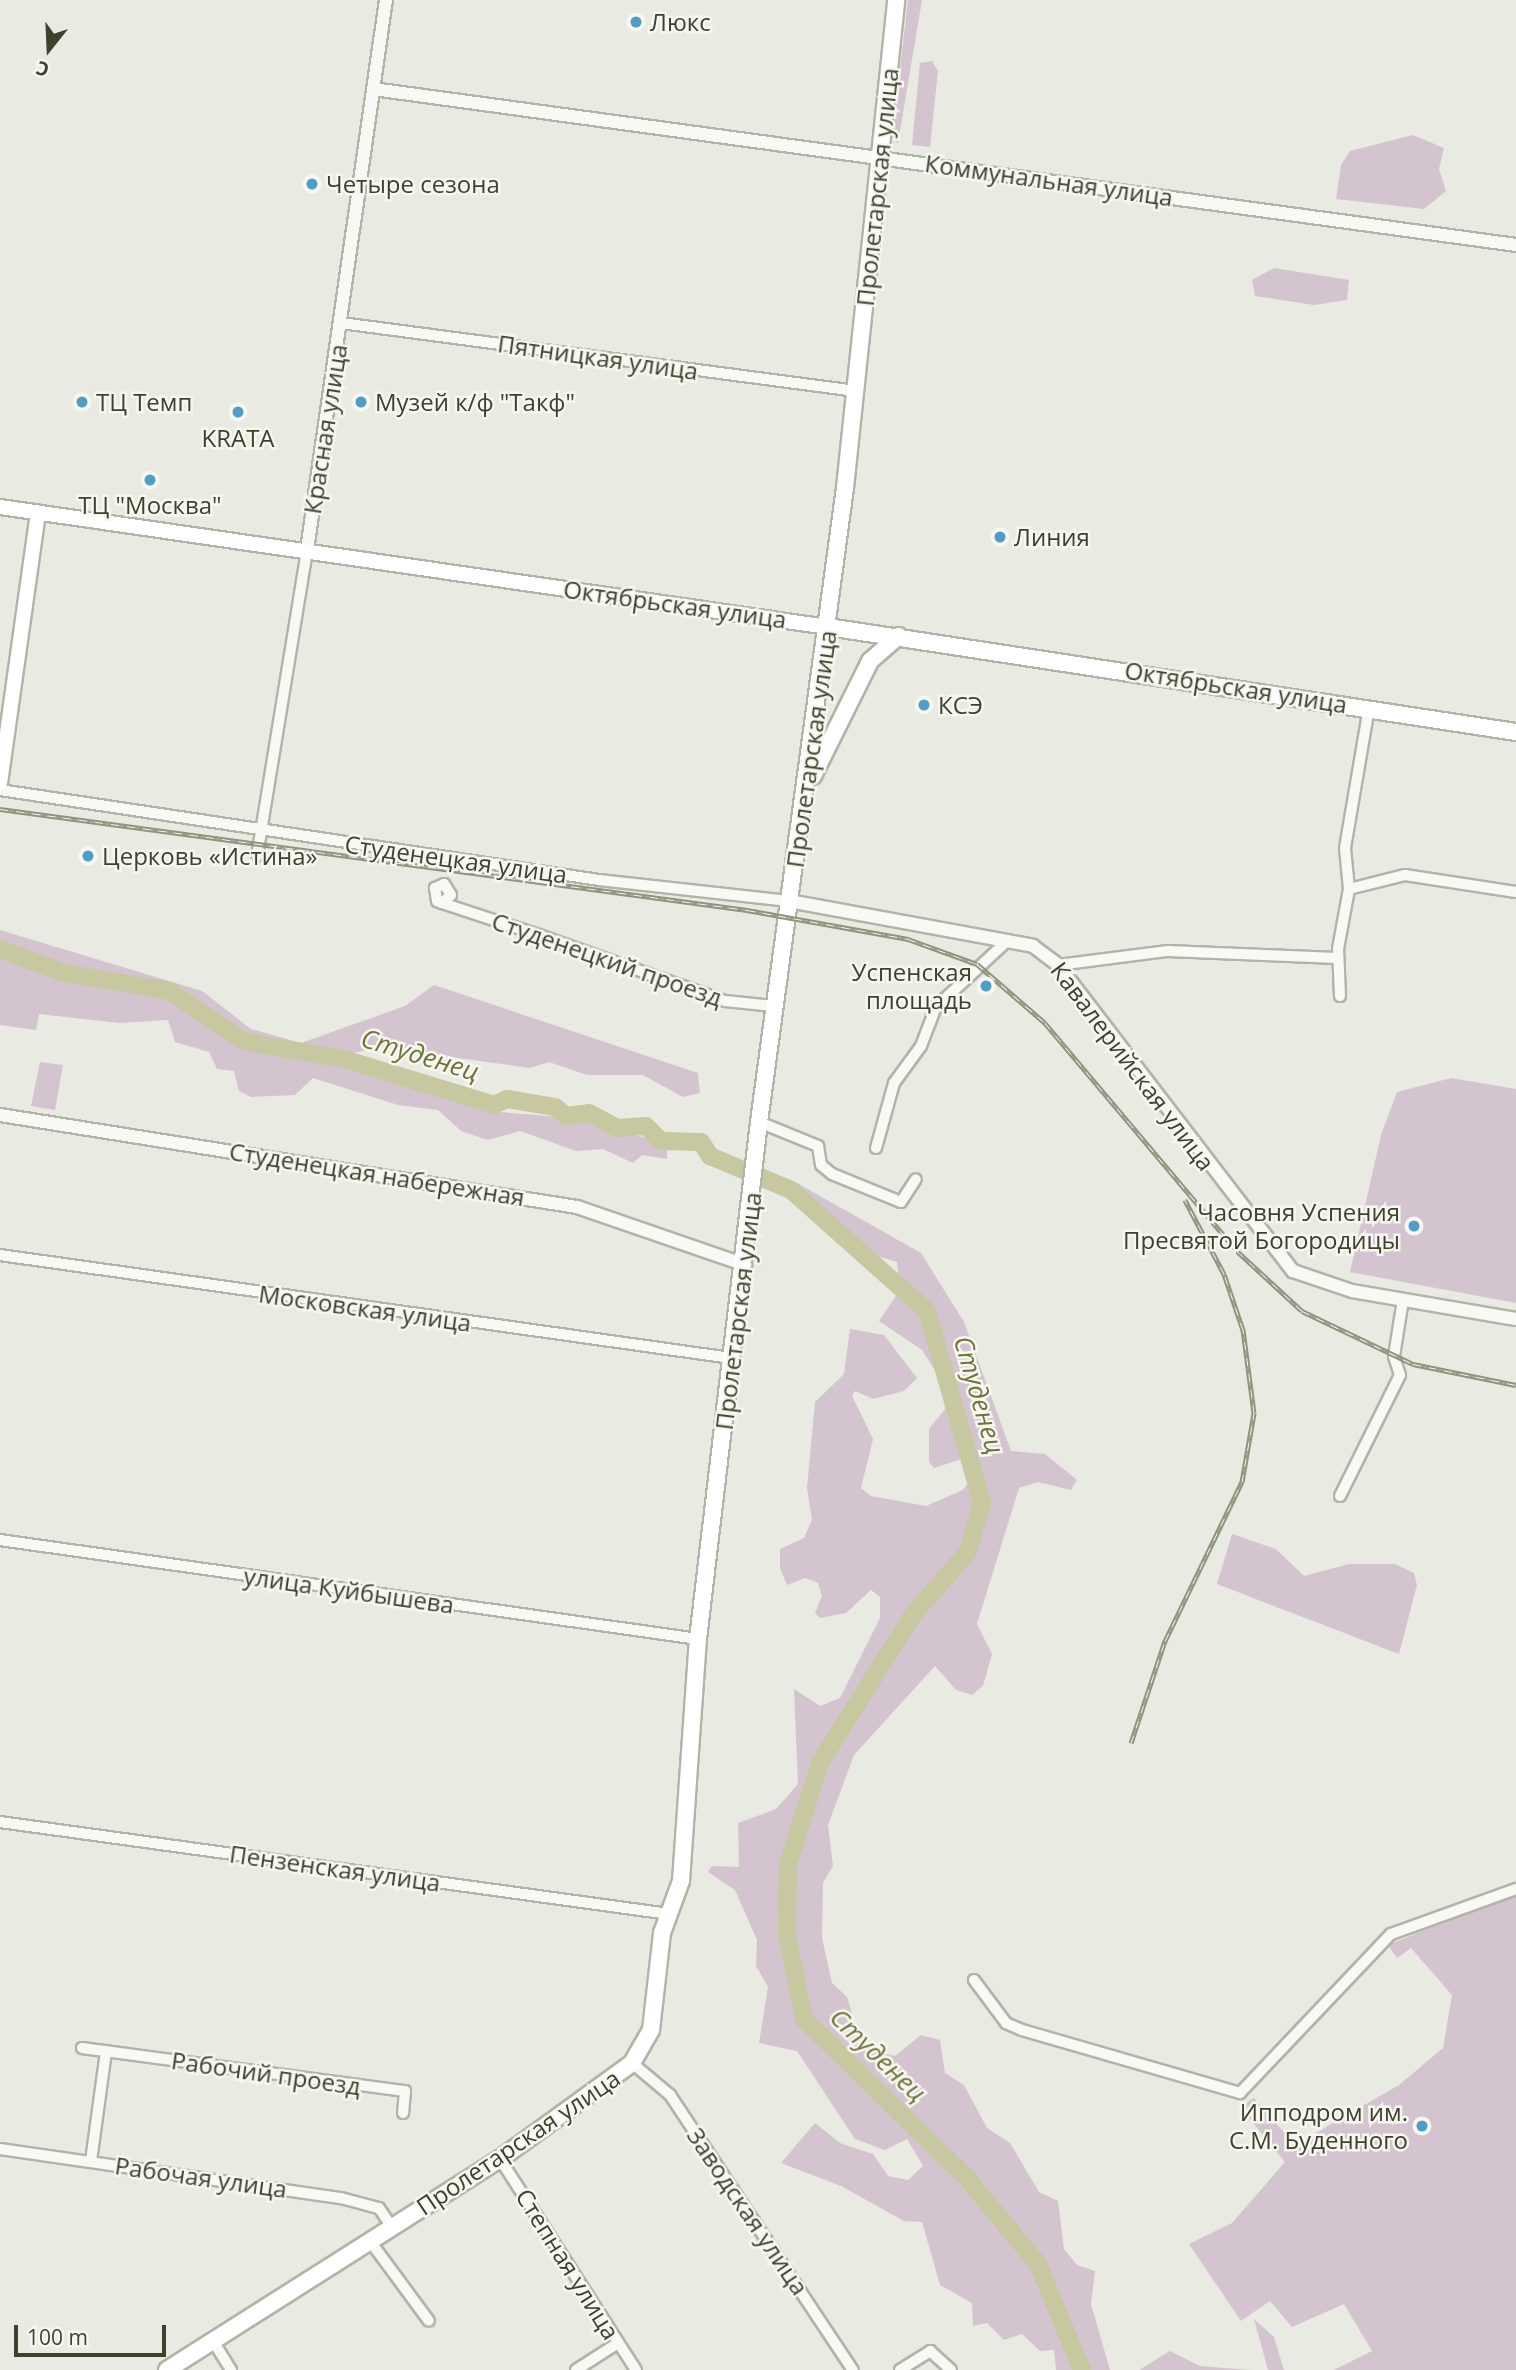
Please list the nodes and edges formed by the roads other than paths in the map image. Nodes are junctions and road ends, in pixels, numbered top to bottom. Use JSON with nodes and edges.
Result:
{"nodes":[{"id":1,"x":386,"y":0,"type":"edge"},
{"id":2,"x":896,"y":0,"type":"edge"},
{"id":3,"x":373,"y":89,"type":"junction"},
{"id":4,"x":878,"y":156,"type":"junction"},
{"id":5,"x":1516,"y":245,"type":"edge"},
{"id":6,"x":341,"y":323,"type":"junction"},
{"id":7,"x":856,"y":391,"type":"junction"},
{"id":8,"x":0,"y":507,"type":"edge"},
{"id":9,"x":37,"y":513,"type":"junction"},
{"id":10,"x":307,"y":550,"type":"junction"},
{"id":11,"x":828,"y":626,"type":"junction"},
{"id":12,"x":900,"y":636,"type":"junction"},
{"id":13,"x":1369,"y":708,"type":"junction"},
{"id":14,"x":1516,"y":732,"type":"edge"},
{"id":15,"x":0,"y":783,"type":"edge"},
{"id":16,"x":807,"y":787,"type":"junction"},
{"id":17,"x":0,"y":790,"type":"edge"},
{"id":18,"x":263,"y":829,"type":"junction"},
{"id":19,"x":257,"y":856,"type":"dead end"},
{"id":20,"x":1349,"y":889,"type":"junction"},
{"id":21,"x":1516,"y":892,"type":"edge"},
{"id":22,"x":789,"y":901,"type":"junction"},
{"id":23,"x":442,"y":903,"type":"dead end"},
{"id":24,"x":1008,"y":939,"type":"junction"},
{"id":25,"x":1337,"y":958,"type":"junction"},
{"id":26,"x":1058,"y":965,"type":"junction"},
{"id":27,"x":1340,"y":996,"type":"dead end"},
{"id":28,"x":774,"y":1006,"type":"junction"},
{"id":29,"x":0,"y":1115,"type":"edge"},
{"id":30,"x":759,"y":1127,"type":"junction"},
{"id":31,"x":876,"y":1148,"type":"dead end"},
{"id":32,"x":915,"y":1179,"type":"dead end"},
{"id":33,"x":0,"y":1255,"type":"edge"},
{"id":34,"x":745,"y":1265,"type":"junction"},
{"id":35,"x":1403,"y":1300,"type":"junction"},
{"id":36,"x":1516,"y":1319,"type":"edge"},
{"id":37,"x":731,"y":1358,"type":"junction"},
{"id":38,"x":1340,"y":1496,"type":"dead end"},
{"id":39,"x":0,"y":1540,"type":"edge"},
{"id":40,"x":698,"y":1639,"type":"junction"},
{"id":41,"x":0,"y":1822,"type":"edge"},
{"id":42,"x":1516,"y":1889,"type":"edge"},
{"id":43,"x":669,"y":1914,"type":"junction"},
{"id":44,"x":974,"y":1980,"type":"dead end"},
{"id":45,"x":82,"y":2048,"type":"dead end"},
{"id":46,"x":106,"y":2051,"type":"junction"},
{"id":47,"x":632,"y":2063,"type":"junction"},
{"id":48,"x":402,"y":2113,"type":"dead end"},
{"id":49,"x":0,"y":2149,"type":"edge"},
{"id":50,"x":500,"y":2159,"type":"junction"},
{"id":51,"x":91,"y":2161,"type":"junction"},
{"id":52,"x":392,"y":2227,"type":"junction"},
{"id":53,"x":369,"y":2241,"type":"junction"},
{"id":54,"x":429,"y":2321,"type":"dead end"},
{"id":55,"x":213,"y":2341,"type":"junction"},
{"id":56,"x":618,"y":2343,"type":"junction"},
{"id":57,"x":167,"y":2370,"type":"edge"},
{"id":58,"x":231,"y":2370,"type":"edge"},
{"id":59,"x":576,"y":2370,"type":"edge"},
{"id":60,"x":636,"y":2370,"type":"edge"},
{"id":61,"x":853,"y":2370,"type":"edge"},
{"id":62,"x":900,"y":2370,"type":"edge"},
{"id":63,"x":951,"y":2370,"type":"edge"}],
"edges":[{"from":1,"to":3,"type":"street","name":"Красная улица"},
{"from":2,"to":4,"type":"main road","name":"Пролетарская улица"},
{"from":3,"to":4,"type":"street","name":"Коммунальная улица"},
{"from":3,"to":6,"type":"street","name":"Красная улица"},
{"from":4,"to":5,"type":"street","name":"Коммунальная улица"},
{"from":4,"to":7,"type":"main road","name":"Пролетарская улица"},
{"from":6,"to":7,"type":"street","name":"Пятницкая улица"},
{"from":6,"to":10,"type":"street","name":"Красная улица"},
{"from":7,"to":11,"type":"main road","name":"Пролетарская улица"},
{"from":8,"to":9,"type":"main road","name":"Октябрьская улица"},
{"from":9,"to":10,"type":"main road","name":"Октябрьская улица"},
{"from":9,"to":15,"type":"main road"},
{"from":10,"to":11,"type":"main road","name":"Октябрьская улица"},
{"from":10,"to":18,"type":"street","name":"Красная улица"},
{"from":11,"to":12,"type":"main road","name":"Октябрьская улица"},
{"from":11,"to":16,"type":"main road","name":"Пролетарская улица"},
{"from":12,"to":13,"type":"main road","name":"Октябрьская улица"},
{"from":12,"to":16,"type":"main road"},
{"from":13,"to":14,"type":"main road","name":"Октябрьская улица"},
{"from":13,"to":20,"type":"street"},
{"from":16,"to":22,"type":"main road","name":"Пролетарская улица"},
{"from":17,"to":18,"type":"street","name":"Студенецкая улица"},
{"from":18,"to":19,"type":"street","name":"Красная улица"},
{"from":18,"to":22,"type":"street","name":"Студенецкая улица"},
{"from":20,"to":21,"type":"street"},
{"from":20,"to":25,"type":"street"},
{"from":22,"to":24,"type":"street","name":"Кавалерийская улица"},
{"from":22,"to":28,"type":"main road","name":"Пролетарская улица"},
{"from":23,"to":28,"type":"street","name":"Студенецкий проезд"},
{"from":24,"to":26,"type":"street","name":"Кавалерийская улица"},
{"from":24,"to":31,"type":"street"},
{"from":25,"to":26,"type":"street"},
{"from":25,"to":27,"type":"street"},
{"from":26,"to":35,"type":"street","name":"Кавалерийская улица"},
{"from":28,"to":30,"type":"main road","name":"Пролетарская улица"},
{"from":29,"to":34,"type":"street","name":"Студенецкая набережная"},
{"from":30,"to":32,"type":"street"},
{"from":30,"to":34,"type":"main road","name":"Пролетарская улица"},
{"from":33,"to":37,"type":"street","name":"Московская улица"},
{"from":34,"to":37,"type":"main road","name":"Пролетарская улица"},
{"from":35,"to":36,"type":"street","name":"Кавалерийская улица"},
{"from":35,"to":38,"type":"street"},
{"from":37,"to":40,"type":"main road","name":"Пролетарская улица"},
{"from":39,"to":40,"type":"street","name":"улица Куйбышева"},
{"from":40,"to":43,"type":"main road","name":"Пролетарская улица"},
{"from":41,"to":43,"type":"street","name":"Пензенская улица"},
{"from":42,"to":44,"type":"street"},
{"from":43,"to":47,"type":"main road","name":"Пролетарская улица"},
{"from":45,"to":46,"type":"street","name":"Рабочий проезд"},
{"from":46,"to":48,"type":"street","name":"Рабочий проезд"},
{"from":46,"to":51,"type":"street"},
{"from":47,"to":50,"type":"main road","name":"Пролетарская улица"},
{"from":47,"to":61,"type":"street","name":"Заводская улица"},
{"from":49,"to":51,"type":"street","name":"Рабочая улица"},
{"from":50,"to":52,"type":"main road","name":"Пролетарская улица"},
{"from":50,"to":56,"type":"street","name":"Степная улица"},
{"from":51,"to":52,"type":"street","name":"Рабочая улица"},
{"from":52,"to":53,"type":"main road","name":"Пролетарская улица"},
{"from":53,"to":54,"type":"street"},
{"from":53,"to":55,"type":"main road","name":"Пролетарская улица"},
{"from":55,"to":57,"type":"main road","name":"Пролетарская улица"},
{"from":55,"to":58,"type":"street"},
{"from":56,"to":59,"type":"street"},
{"from":56,"to":60,"type":"street","name":"Степная улица"},
{"from":62,"to":63,"type":"street"}]}
